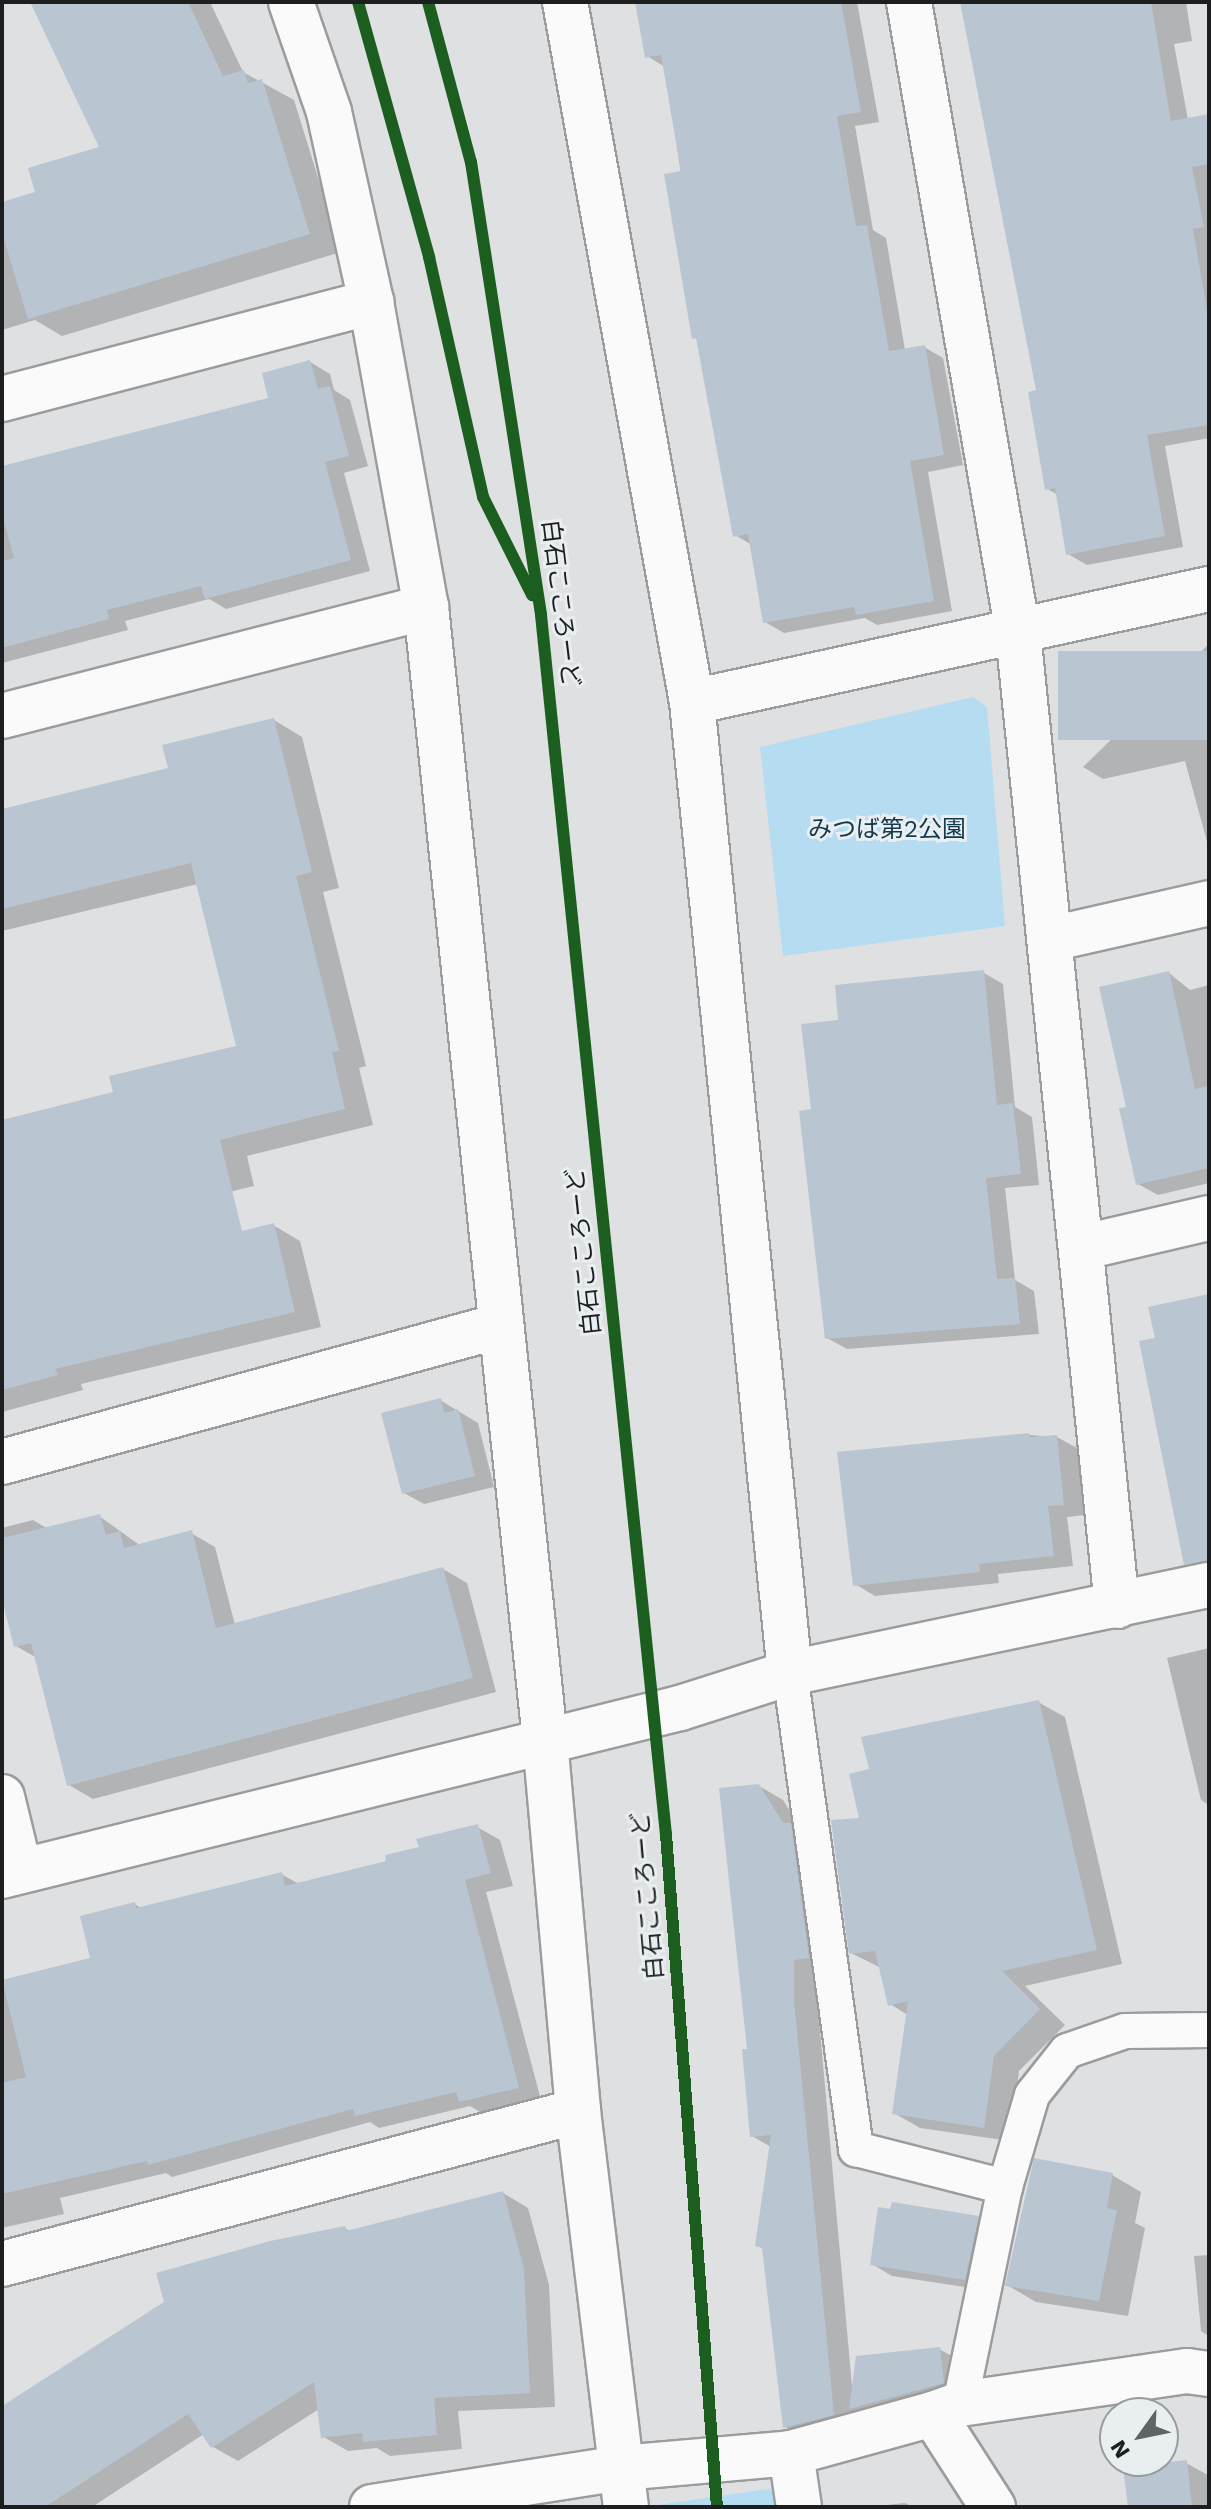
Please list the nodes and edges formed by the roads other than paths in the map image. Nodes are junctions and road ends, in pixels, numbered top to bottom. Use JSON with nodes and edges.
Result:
{"nodes":[{"id":1,"x":291,"y":2,"type":"edge"},
{"id":2,"x":565,"y":2,"type":"edge"},
{"id":3,"x":909,"y":2,"type":"edge"},
{"id":4,"x":371,"y":302,"type":"junction"},
{"id":5,"x":2,"y":399,"type":"edge"},
{"id":6,"x":1209,"y":589,"type":"edge"},
{"id":7,"x":426,"y":607,"type":"junction"},
{"id":8,"x":1018,"y":633,"type":"junction"},
{"id":9,"x":692,"y":702,"type":"junction"},
{"id":10,"x":2,"y":716,"type":"edge"},
{"id":11,"x":1209,"y":903,"type":"edge"},
{"id":12,"x":1051,"y":939,"type":"junction"},
{"id":13,"x":1209,"y":1218,"type":"edge"},
{"id":14,"x":1084,"y":1247,"type":"junction"},
{"id":15,"x":499,"y":1326,"type":"junction"},
{"id":16,"x":2,"y":1462,"type":"edge"},
{"id":17,"x":1209,"y":1585,"type":"edge"},
{"id":18,"x":1117,"y":1606,"type":"junction"},
{"id":19,"x":790,"y":1673,"type":"junction"},
{"id":20,"x":545,"y":1740,"type":"junction"},
{"id":21,"x":2,"y":1797,"type":"edge"},
{"id":22,"x":11,"y":1873,"type":"edge"},
{"id":23,"x":1209,"y":2030,"type":"edge"},
{"id":24,"x":578,"y":2111,"type":"junction"},
{"id":25,"x":1005,"y":2187,"type":"junction"},
{"id":26,"x":2,"y":2264,"type":"edge"},
{"id":27,"x":1209,"y":2374,"type":"edge"},
{"id":28,"x":946,"y":2409,"type":"junction"},
{"id":29,"x":791,"y":2453,"type":"junction"},
{"id":30,"x":623,"y":2487,"type":"edge"},
{"id":31,"x":372,"y":2507,"type":"edge"},
{"id":32,"x":799,"y":2507,"type":"edge"},
{"id":33,"x":993,"y":2507,"type":"edge"}],
"edges":[{"from":1,"to":4,"type":"street"},
{"from":2,"to":9,"type":"street"},
{"from":3,"to":8,"type":"street"},
{"from":4,"to":5,"type":"street"},
{"from":4,"to":7,"type":"street"},
{"from":6,"to":8,"type":"street"},
{"from":7,"to":10,"type":"street"},
{"from":7,"to":15,"type":"street"},
{"from":8,"to":9,"type":"street"},
{"from":8,"to":12,"type":"street"},
{"from":9,"to":19,"type":"street"},
{"from":11,"to":12,"type":"street"},
{"from":12,"to":14,"type":"street"},
{"from":13,"to":14,"type":"street"},
{"from":14,"to":18,"type":"street"},
{"from":15,"to":16,"type":"street"},
{"from":15,"to":20,"type":"street"},
{"from":17,"to":18,"type":"street"},
{"from":18,"to":19,"type":"street"},
{"from":19,"to":20,"type":"street"},
{"from":19,"to":25,"type":"lane"},
{"from":20,"to":22,"type":"street"},
{"from":20,"to":24,"type":"street"},
{"from":21,"to":22,"type":"street"},
{"from":23,"to":25,"type":"lane"},
{"from":24,"to":26,"type":"street"},
{"from":24,"to":30,"type":"street"},
{"from":25,"to":28,"type":"lane"},
{"from":27,"to":28,"type":"street"},
{"from":28,"to":29,"type":"street"},
{"from":28,"to":33,"type":"street"},
{"from":29,"to":30,"type":"street"},
{"from":29,"to":32,"type":"street"},
{"from":30,"to":31,"type":"street"}]}
